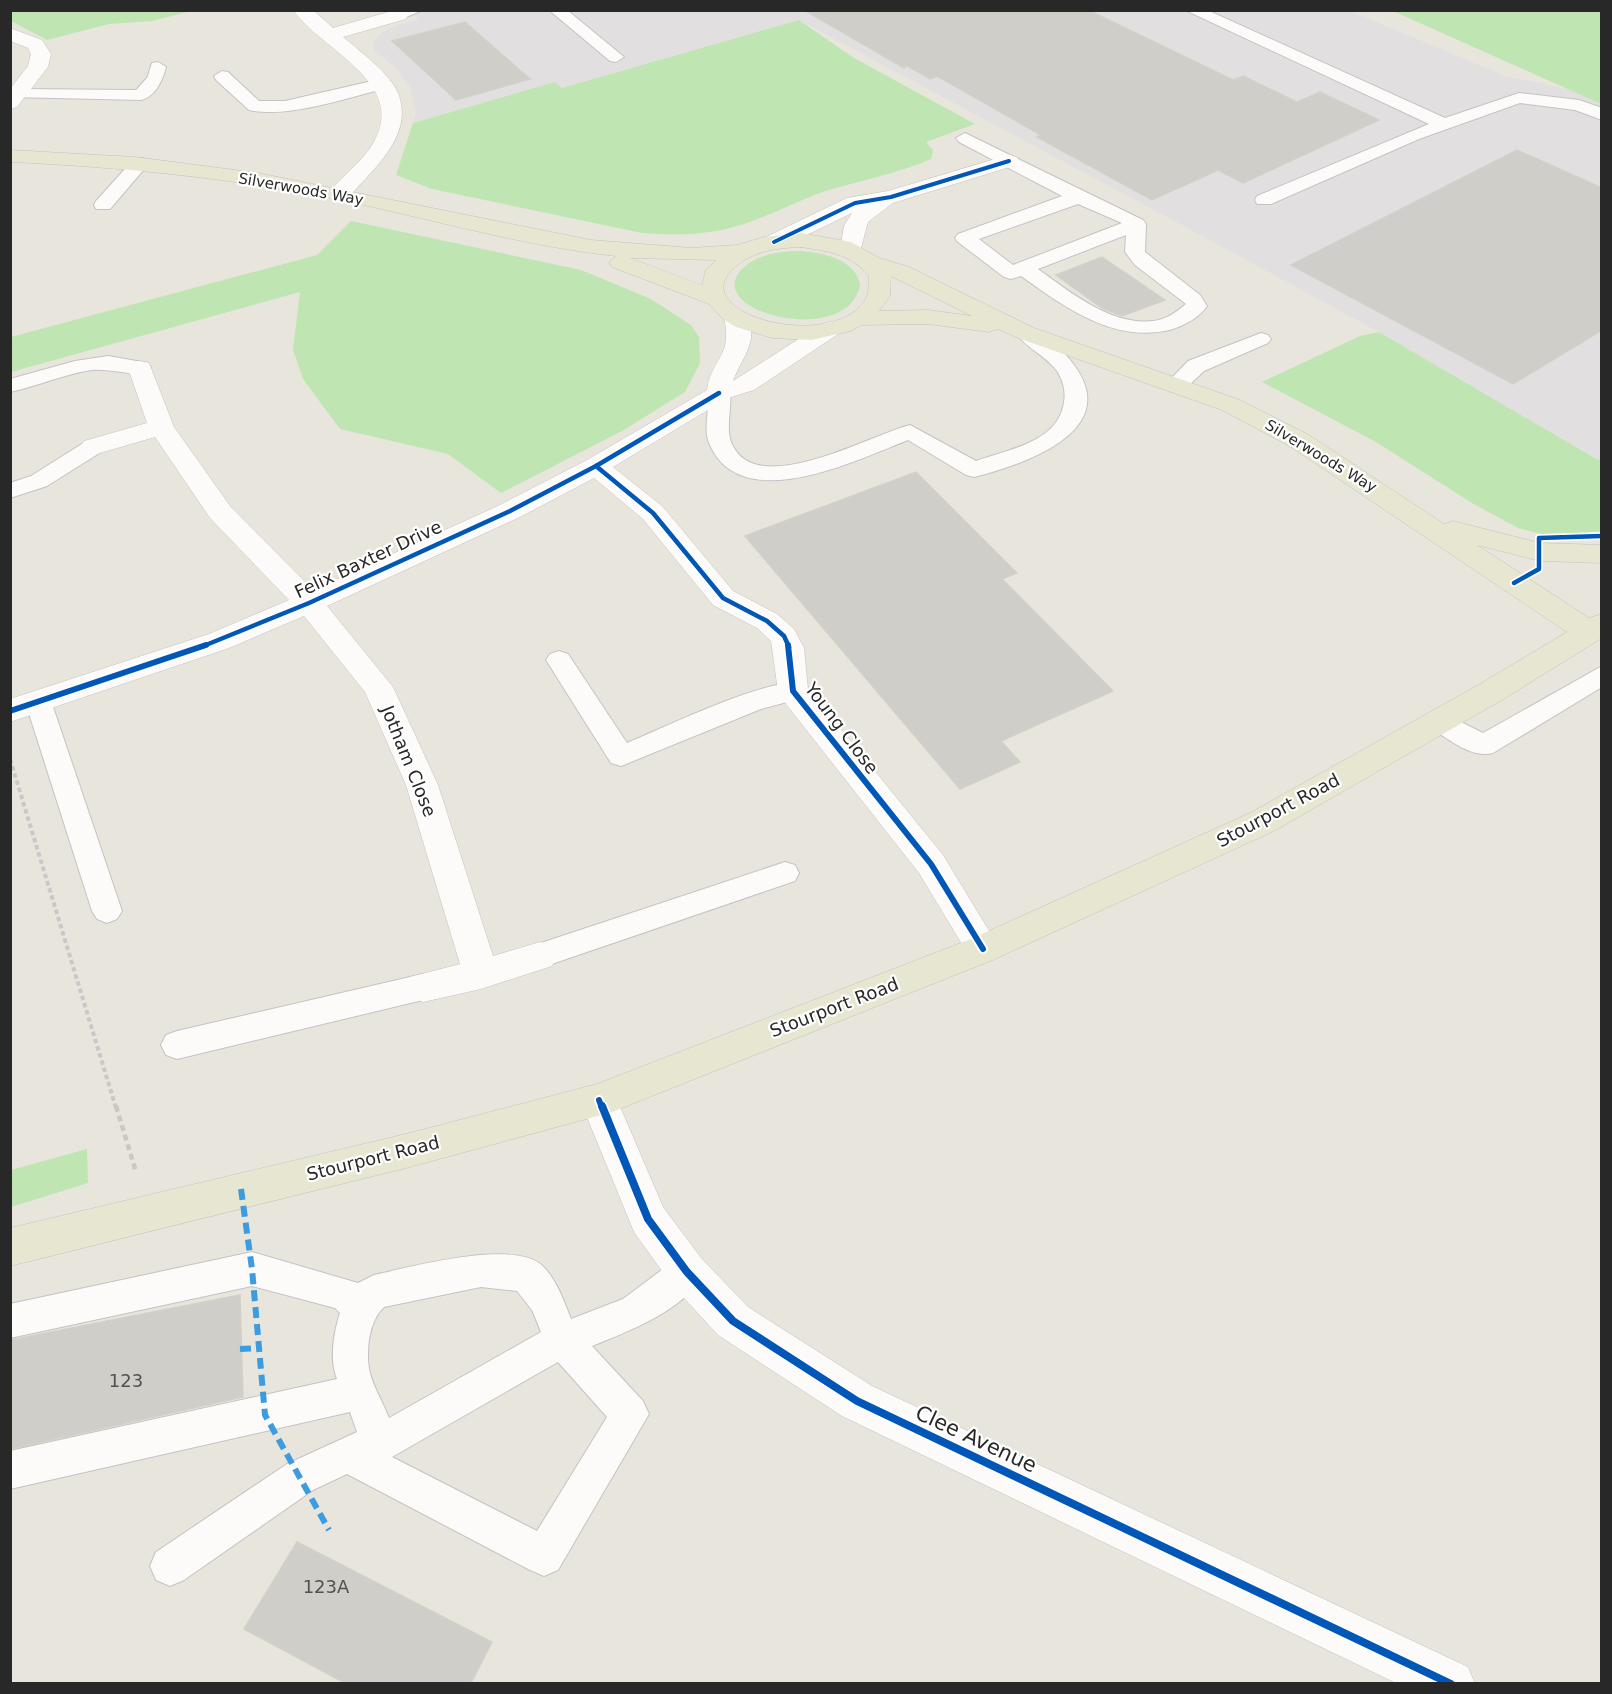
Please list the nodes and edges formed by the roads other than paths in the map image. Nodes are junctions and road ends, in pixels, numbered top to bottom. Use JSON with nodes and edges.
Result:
{"nodes":[{"id":1,"x":302,"y":10,"type":"edge"},
{"id":2,"x":557,"y":10,"type":"edge"},
{"id":3,"x":1193,"y":10,"type":"edge"},
{"id":4,"x":407,"y":13,"type":"edge"},
{"id":5,"x":10,"y":34,"type":"edge"},
{"id":6,"x":328,"y":35,"type":"junction"},
{"id":7,"x":616,"y":57,"type":"dead end"},
{"id":8,"x":159,"y":67,"type":"dead end"},
{"id":9,"x":222,"y":75,"type":"dead end"},
{"id":10,"x":381,"y":84,"type":"junction"},
{"id":11,"x":15,"y":93,"type":"edge"},
{"id":12,"x":1602,"y":114,"type":"edge"},
{"id":13,"x":1444,"y":124,"type":"junction"},
{"id":14,"x":965,"y":138,"type":"dead end"},
{"id":15,"x":10,"y":156,"type":"edge"},
{"id":16,"x":1009,"y":161,"type":"junction"},
{"id":17,"x":140,"y":163,"type":"junction"},
{"id":18,"x":339,"y":194,"type":"junction"},
{"id":19,"x":891,"y":197,"type":"junction"},
{"id":20,"x":1078,"y":197,"type":"junction"},
{"id":21,"x":1264,"y":200,"type":"dead end"},
{"id":22,"x":103,"y":205,"type":"dead end"},
{"id":23,"x":1136,"y":224,"type":"junction"},
{"id":24,"x":774,"y":242,"type":"junction"},
{"id":25,"x":588,"y":248,"type":"junction"},
{"id":26,"x":742,"y":252,"type":"junction"},
{"id":27,"x":860,"y":257,"type":"junction"},
{"id":28,"x":1023,"y":268,"type":"junction"},
{"id":29,"x":716,"y":299,"type":"junction"},
{"id":30,"x":736,"y":318,"type":"junction"},
{"id":31,"x":860,"y":318,"type":"junction"},
{"id":32,"x":830,"y":329,"type":"junction"},
{"id":33,"x":1026,"y":333,"type":"junction"},
{"id":34,"x":1261,"y":339,"type":"dead end"},
{"id":35,"x":140,"y":368,"type":"joint"},
{"id":36,"x":1177,"y":384,"type":"junction"},
{"id":37,"x":10,"y":386,"type":"edge"},
{"id":38,"x":719,"y":393,"type":"junction"},
{"id":39,"x":161,"y":427,"type":"junction"},
{"id":40,"x":93,"y":447,"type":"joint"},
{"id":41,"x":596,"y":466,"type":"junction"},
{"id":42,"x":10,"y":491,"type":"edge"},
{"id":43,"x":1425,"y":523,"type":"junction"},
{"id":44,"x":1602,"y":554,"type":"edge"},
{"id":45,"x":309,"y":603,"type":"junction"},
{"id":46,"x":1595,"y":628,"type":"edge"},
{"id":47,"x":559,"y":660,"type":"dead end"},
{"id":48,"x":1602,"y":675,"type":"edge"},
{"id":49,"x":793,"y":691,"type":"junction"},
{"id":50,"x":38,"y":702,"type":"junction"},
{"id":51,"x":10,"y":711,"type":"edge"},
{"id":52,"x":1439,"y":721,"type":"junction"},
{"id":53,"x":785,"y":873,"type":"dead end"},
{"id":54,"x":107,"y":911,"type":"dead end"},
{"id":55,"x":983,"y":949,"type":"junction"},
{"id":56,"x":540,"y":956,"type":"joint"},
{"id":57,"x":481,"y":974,"type":"junction"},
{"id":58,"x":423,"y":987,"type":"joint"},
{"id":59,"x":177,"y":1045,"type":"dead end"},
{"id":60,"x":599,"y":1100,"type":"junction"},
{"id":61,"x":10,"y":1247,"type":"edge"},
{"id":62,"x":687,"y":1272,"type":"junction"},
{"id":63,"x":360,"y":1306,"type":"junction"},
{"id":64,"x":10,"y":1321,"type":"edge"},
{"id":65,"x":562,"y":1340,"type":"junction"},
{"id":66,"x":359,"y":1392,"type":"junction"},
{"id":67,"x":364,"y":1448,"type":"junction"},
{"id":68,"x":10,"y":1470,"type":"edge"},
{"id":69,"x":170,"y":1566,"type":"dead end"},
{"id":70,"x":1451,"y":1683,"type":"edge"}],
"edges":[{"from":1,"to":6,"type":"street"},
{"from":2,"to":7,"type":"lane"},
{"from":3,"to":13,"type":"lane"},
{"from":4,"to":6,"type":"street"},
{"from":5,"to":11,"type":"street"},
{"from":6,"to":10,"type":"street"},
{"from":8,"to":11,"type":"lane"},
{"from":9,"to":10,"type":"lane"},
{"from":10,"to":18,"type":"street"},
{"from":12,"to":13,"type":"lane"},
{"from":13,"to":21,"type":"lane"},
{"from":14,"to":16,"type":"lane"},
{"from":15,"to":17,"type":"main road","name":"Silverwoods Way"},
{"from":16,"to":19,"type":"street"},
{"from":16,"to":20,"type":"lane"},
{"from":17,"to":18,"type":"main road","name":"Silverwoods Way"},
{"from":17,"to":22,"type":"lane"},
{"from":18,"to":25,"type":"main road","name":"Silverwoods Way"},
{"from":19,"to":24,"type":"street"},
{"from":19,"to":27,"type":"street"},
{"from":20,"to":23,"type":"lane"},
{"from":20,"to":28,"type":"lane"},
{"from":23,"to":28,"type":"lane"},
{"from":23,"to":28,"type":"lane"},
{"from":24,"to":26,"type":"main road","name":"Silverwoods Way"},
{"from":24,"to":27,"type":"main road","name":"Silverwoods Way"},
{"from":25,"to":26,"type":"main road","name":"Silverwoods Way"},
{"from":25,"to":29,"type":"main road","name":"Silverwoods Way"},
{"from":26,"to":29,"type":"main road"},
{"from":27,"to":31,"type":"main road"},
{"from":27,"to":33,"type":"main road","name":"Silverwoods Way"},
{"from":29,"to":30,"type":"main road"},
{"from":30,"to":32,"type":"main road"},
{"from":30,"to":38,"type":"street"},
{"from":31,"to":32,"type":"main road"},
{"from":31,"to":33,"type":"main road","name":"Silverwoods Way"},
{"from":32,"to":38,"type":"street","name":"Felix Baxter Drive"},
{"from":33,"to":36,"type":"main road","name":"Silverwoods Way"},
{"from":33,"to":38,"type":"lane"},
{"from":34,"to":36,"type":"lane"},
{"from":35,"to":37,"type":"lane"},
{"from":35,"to":39,"type":"street","name":"Jotham Close"},
{"from":36,"to":43,"type":"main road","name":"Silverwoods Way"},
{"from":38,"to":41,"type":"street","name":"Felix Baxter Drive"},
{"from":39,"to":40,"type":"street"},
{"from":39,"to":45,"type":"street","name":"Jotham Close"},
{"from":40,"to":42,"type":"lane"},
{"from":41,"to":45,"type":"street","name":"Felix Baxter Drive"},
{"from":41,"to":49,"type":"street","name":"Young Close"},
{"from":43,"to":44,"type":"main road"},
{"from":43,"to":46,"type":"main road","name":"Silverwoods Way"},
{"from":45,"to":50,"type":"street","name":"Felix Baxter Drive"},
{"from":45,"to":57,"type":"street","name":"Jotham Close"},
{"from":46,"to":52,"type":"main road","name":"Stourport Road"},
{"from":47,"to":49,"type":"lane"},
{"from":48,"to":52,"type":"lane"},
{"from":49,"to":55,"type":"street","name":"Young Close"},
{"from":50,"to":51,"type":"street","name":"Felix Baxter Drive"},
{"from":50,"to":54,"type":"lane"},
{"from":52,"to":55,"type":"main road","name":"Stourport Road"},
{"from":53,"to":56,"type":"lane"},
{"from":55,"to":60,"type":"main road","name":"Stourport Road"},
{"from":56,"to":57,"type":"street"},
{"from":57,"to":58,"type":"street"},
{"from":58,"to":59,"type":"lane"},
{"from":60,"to":61,"type":"main road","name":"Stourport Road"},
{"from":60,"to":62,"type":"street","name":"Clee Avenue"},
{"from":62,"to":65,"type":"lane"},
{"from":62,"to":70,"type":"street","name":"Clee Avenue"},
{"from":63,"to":64,"type":"lane"},
{"from":63,"to":65,"type":"lane"},
{"from":63,"to":66,"type":"lane"},
{"from":65,"to":67,"type":"lane"},
{"from":65,"to":67,"type":"lane"},
{"from":66,"to":67,"type":"lane"},
{"from":66,"to":68,"type":"lane"},
{"from":67,"to":69,"type":"lane"}]}
